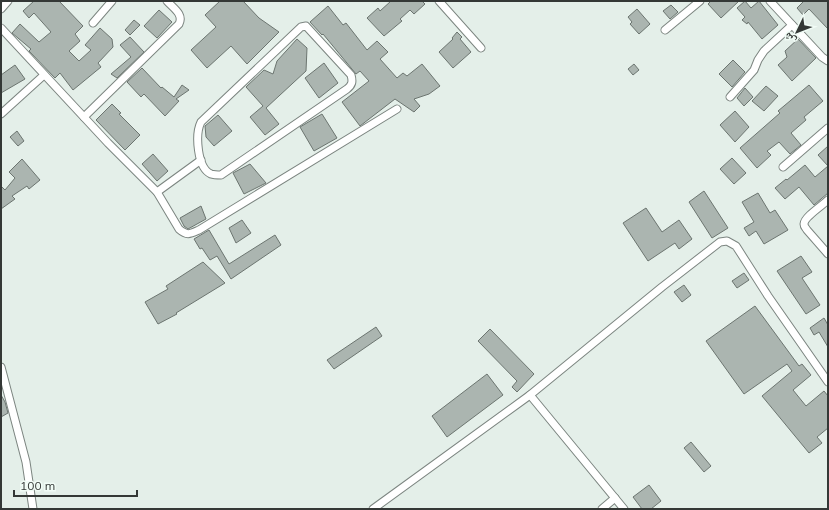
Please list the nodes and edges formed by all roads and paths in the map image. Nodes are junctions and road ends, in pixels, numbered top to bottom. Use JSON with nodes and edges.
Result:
{"nodes":[{"id":1,"x":8,"y":1,"type":"edge"},
{"id":2,"x":112,"y":1,"type":"edge"},
{"id":3,"x":167,"y":1,"type":"edge"},
{"id":4,"x":439,"y":1,"type":"edge"},
{"id":5,"x":700,"y":1,"type":"edge"},
{"id":6,"x":770,"y":1,"type":"edge"},
{"id":7,"x":1,"y":9,"type":"edge"},
{"id":8,"x":93,"y":23,"type":"dead end"},
{"id":9,"x":792,"y":25,"type":"junction"},
{"id":10,"x":1,"y":28,"type":"edge"},
{"id":11,"x":665,"y":30,"type":"dead end"},
{"id":12,"x":481,"y":48,"type":"dead end"},
{"id":13,"x":828,"y":61,"type":"edge"},
{"id":14,"x":44,"y":75,"type":"junction"},
{"id":15,"x":730,"y":97,"type":"dead end"},
{"id":16,"x":397,"y":109,"type":"dead end"},
{"id":17,"x":1,"y":114,"type":"edge"},
{"id":18,"x":84,"y":117,"type":"junction"},
{"id":19,"x":828,"y":128,"type":"edge"},
{"id":20,"x":201,"y":160,"type":"junction"},
{"id":21,"x":783,"y":167,"type":"dead end"},
{"id":22,"x":157,"y":192,"type":"junction"},
{"id":23,"x":828,"y":200,"type":"edge"},
{"id":24,"x":828,"y":254,"type":"edge"},
{"id":25,"x":1,"y":367,"type":"edge"},
{"id":26,"x":828,"y":382,"type":"edge"},
{"id":27,"x":530,"y":395,"type":"junction"},
{"id":28,"x":615,"y":498,"type":"junction"},
{"id":29,"x":33,"y":509,"type":"edge"},
{"id":30,"x":373,"y":509,"type":"edge"},
{"id":31,"x":602,"y":509,"type":"edge"},
{"id":32,"x":624,"y":509,"type":"edge"}],
"edges":[{"from":1,"to":7,"type":"street"},
{"from":2,"to":8,"type":"street"},
{"from":3,"to":18,"type":"street"},
{"from":4,"to":12,"type":"street"},
{"from":5,"to":11,"type":"street"},
{"from":6,"to":9,"type":"street"},
{"from":9,"to":13,"type":"street"},
{"from":9,"to":15,"type":"street"},
{"from":10,"to":14,"type":"street"},
{"from":14,"to":17,"type":"street"},
{"from":14,"to":18,"type":"street"},
{"from":16,"to":22,"type":"street"},
{"from":18,"to":22,"type":"street"},
{"from":19,"to":21,"type":"street"},
{"from":20,"to":20,"type":"street"},
{"from":20,"to":22,"type":"street"},
{"from":23,"to":24,"type":"street"},
{"from":25,"to":29,"type":"street"},
{"from":26,"to":27,"type":"street"},
{"from":27,"to":28,"type":"street"},
{"from":27,"to":30,"type":"street"},
{"from":28,"to":31,"type":"street"},
{"from":28,"to":32,"type":"street"}]}
